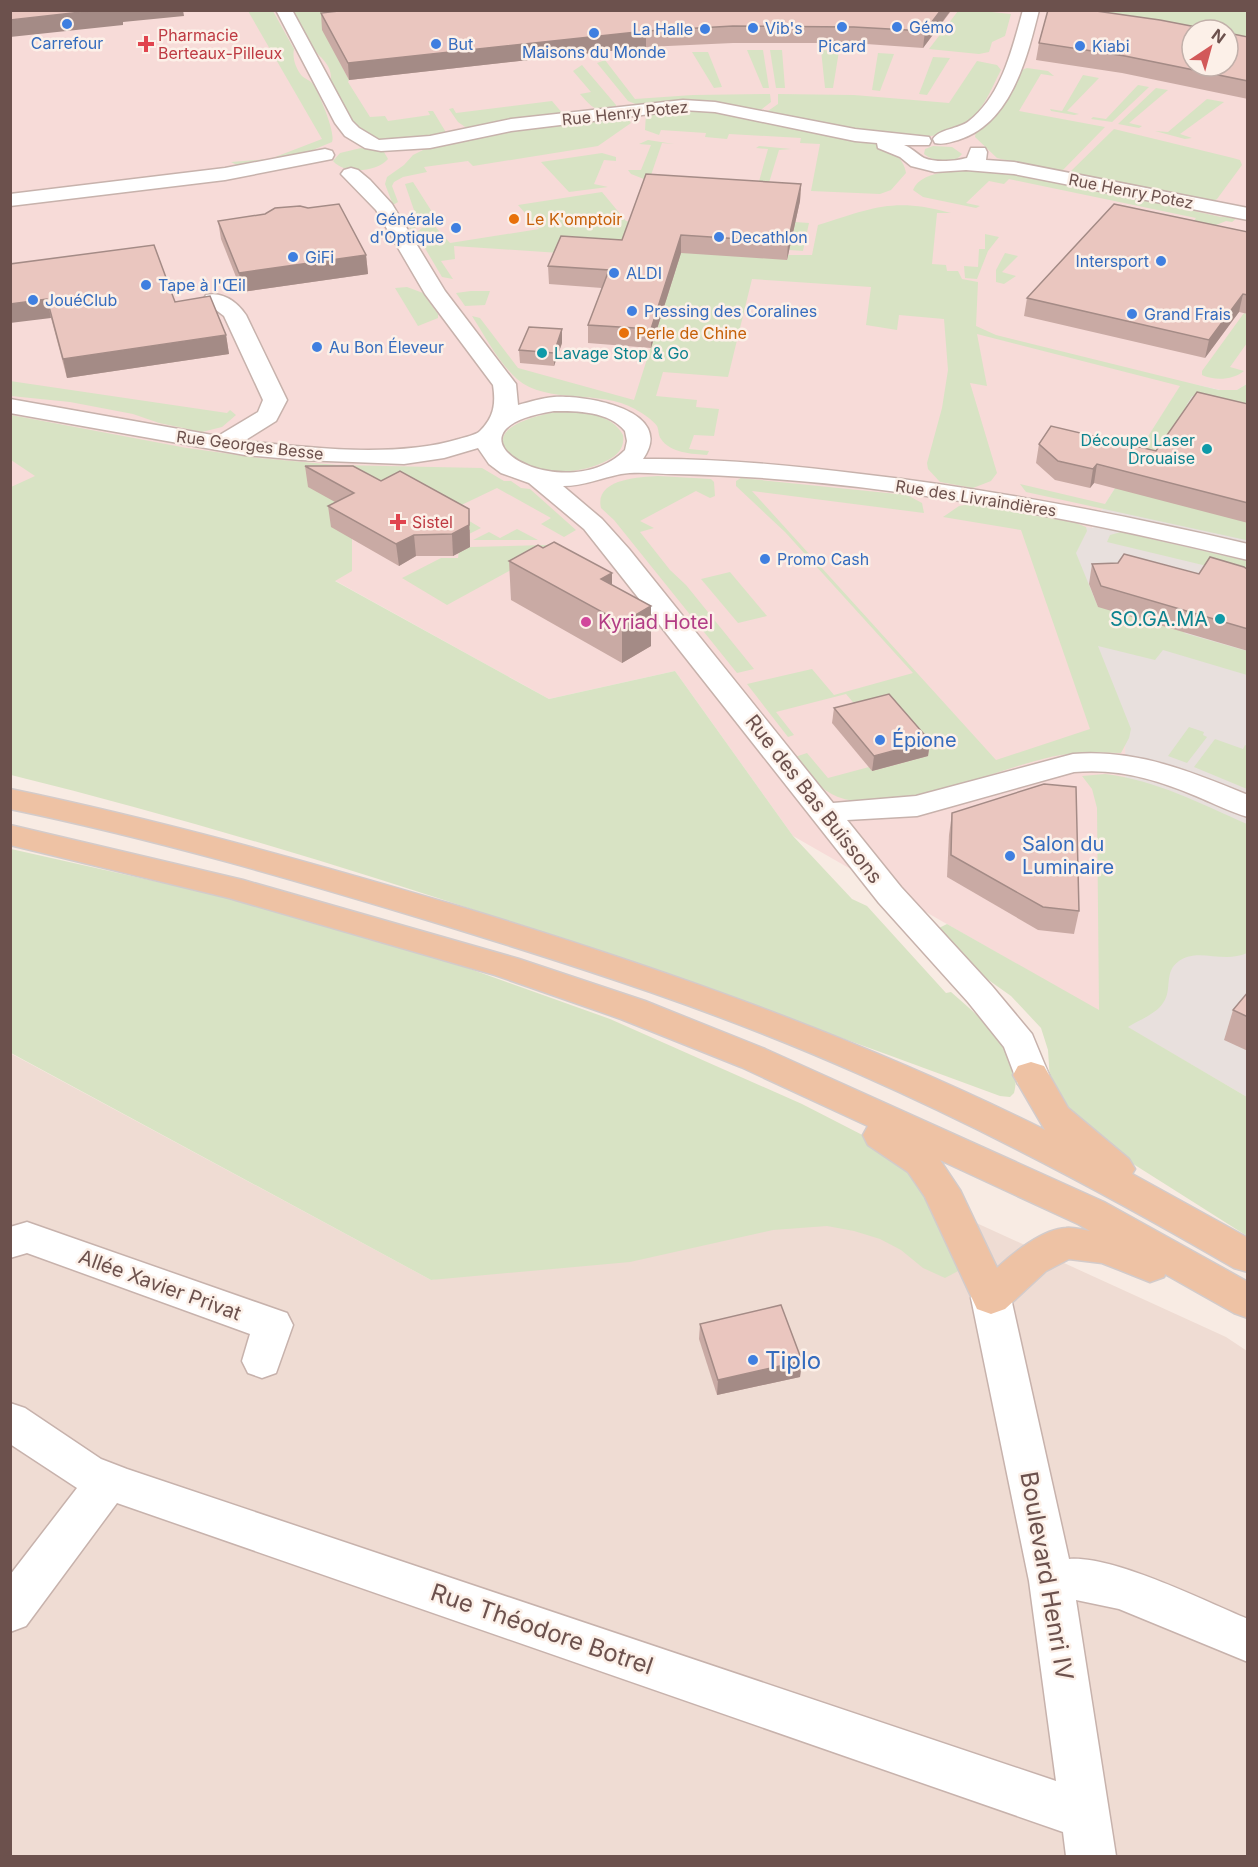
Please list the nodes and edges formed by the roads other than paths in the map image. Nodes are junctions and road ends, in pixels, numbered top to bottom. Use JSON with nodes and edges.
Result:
{"nodes":[{"id":1,"x":284,"y":10,"type":"edge"},
{"id":2,"x":1031,"y":10,"type":"edge"},
{"id":3,"x":344,"y":123,"type":"junction"},
{"id":4,"x":430,"y":142,"type":"junction"},
{"id":5,"x":376,"y":145,"type":"junction"},
{"id":6,"x":914,"y":147,"type":"junction"},
{"id":7,"x":971,"y":148,"type":"junction"},
{"id":8,"x":329,"y":156,"type":"junction"},
{"id":9,"x":392,"y":163,"type":"junction"},
{"id":10,"x":351,"y":174,"type":"junction"},
{"id":11,"x":10,"y":200,"type":"edge"},
{"id":12,"x":381,"y":201,"type":"junction"},
{"id":13,"x":1248,"y":214,"type":"edge"},
{"id":14,"x":214,"y":300,"type":"edge"},
{"id":15,"x":504,"y":384,"type":"junction"},
{"id":16,"x":563,"y":404,"type":"junction"},
{"id":17,"x":10,"y":406,"type":"edge"},
{"id":18,"x":496,"y":428,"type":"junction"},
{"id":19,"x":639,"y":443,"type":"junction"},
{"id":20,"x":221,"y":444,"type":"junction"},
{"id":21,"x":404,"y":457,"type":"junction"},
{"id":22,"x":501,"y":462,"type":"junction"},
{"id":23,"x":702,"y":466,"type":"junction"},
{"id":24,"x":608,"y":471,"type":"junction"},
{"id":25,"x":536,"y":476,"type":"junction"},
{"id":26,"x":593,"y":524,"type":"junction"},
{"id":27,"x":1248,"y":552,"type":"edge"},
{"id":28,"x":15,"y":799,"type":"edge"},
{"id":29,"x":917,"y":806,"type":"junction"},
{"id":30,"x":1248,"y":807,"type":"edge"},
{"id":31,"x":826,"y":814,"type":"junction"},
{"id":32,"x":10,"y":835,"type":"edge"},
{"id":33,"x":859,"y":856,"type":"junction"},
{"id":34,"x":753,"y":1058,"type":"junction"},
{"id":35,"x":1031,"y":1076,"type":"joint"},
{"id":36,"x":1159,"y":1205,"type":"junction"},
{"id":37,"x":10,"y":1243,"type":"edge"},
{"id":38,"x":1248,"y":1257,"type":"edge"},
{"id":39,"x":991,"y":1298,"type":"junction"},
{"id":40,"x":1248,"y":1302,"type":"edge"},
{"id":41,"x":1248,"y":1317,"type":"edge"},
{"id":42,"x":262,"y":1361,"type":"dead end"},
{"id":43,"x":10,"y":1421,"type":"edge"},
{"id":44,"x":108,"y":1481,"type":"junction"},
{"id":45,"x":1051,"y":1581,"type":"junction"},
{"id":46,"x":10,"y":1611,"type":"edge"},
{"id":47,"x":1248,"y":1641,"type":"edge"},
{"id":48,"x":1088,"y":1836,"type":"edge"}],
"edges":[{"from":1,"to":3,"type":"street"},
{"from":2,"to":7,"type":"street"},
{"from":3,"to":5,"type":"street"},
{"from":3,"to":8,"type":"street"},
{"from":4,"to":5,"type":"street","name":"Rue Henry Potez"},
{"from":4,"to":6,"type":"street","name":"Rue Henry Potez"},
{"from":4,"to":9,"type":"street","name":"Rue Henry Potez"},
{"from":5,"to":8,"type":"street","name":"Rue Henry Potez"},
{"from":5,"to":9,"type":"street"},
{"from":6,"to":7,"type":"street"},
{"from":6,"to":7,"type":"street","name":"Rue Henry Potez"},
{"from":7,"to":13,"type":"street","name":"Rue Henry Potez"},
{"from":8,"to":10,"type":"street"},
{"from":8,"to":11,"type":"street","name":"Rue Henry Potez"},
{"from":9,"to":10,"type":"street","name":"Rue Henry Potez"},
{"from":9,"to":12,"type":"street"},
{"from":10,"to":12,"type":"street"},
{"from":12,"to":15,"type":"street"},
{"from":14,"to":20,"type":"street"},
{"from":15,"to":16,"type":"street"},
{"from":15,"to":18,"type":"street"},
{"from":16,"to":18,"type":"street","name":"Rue Georges Besse"},
{"from":16,"to":19,"type":"street"},
{"from":17,"to":20,"type":"street","name":"Rue Georges Besse"},
{"from":18,"to":21,"type":"street","name":"Rue Georges Besse"},
{"from":18,"to":22,"type":"street"},
{"from":19,"to":23,"type":"street"},
{"from":19,"to":24,"type":"street"},
{"from":20,"to":21,"type":"street","name":"Rue Georges Besse"},
{"from":21,"to":22,"type":"street"},
{"from":22,"to":25,"type":"street"},
{"from":23,"to":24,"type":"street"},
{"from":23,"to":27,"type":"street","name":"Rue des Livraindières"},
{"from":24,"to":25,"type":"street"},
{"from":24,"to":26,"type":"street","name":"Rue des Bas Buissons"},
{"from":25,"to":26,"type":"street","name":"Rue des Bas Buissons"},
{"from":26,"to":31,"type":"street","name":"Rue des Bas Buissons"},
{"from":28,"to":36,"type":"main road"},
{"from":29,"to":30,"type":"street"},
{"from":29,"to":31,"type":"street"},
{"from":29,"to":33,"type":"street"},
{"from":31,"to":33,"type":"street","name":"Rue des Bas Buissons"},
{"from":32,"to":34,"type":"main road"},
{"from":33,"to":35,"type":"street","name":"Rue des Bas Buissons"},
{"from":34,"to":39,"type":"main road"},
{"from":34,"to":40,"type":"main road"},
{"from":35,"to":36,"type":"main road"},
{"from":36,"to":38,"type":"main road"},
{"from":37,"to":42,"type":"street","name":"Allée Xavier Privat"},
{"from":39,"to":41,"type":"main road"},
{"from":39,"to":45,"type":"street","name":"Boulevard Henri IV"},
{"from":43,"to":44,"type":"street","name":"Rue Théodore Botrel"},
{"from":44,"to":46,"type":"street"},
{"from":44,"to":48,"type":"street","name":"Rue Théodore Botrel"},
{"from":45,"to":47,"type":"street"},
{"from":45,"to":48,"type":"street","name":"Boulevard Henri IV"}]}
